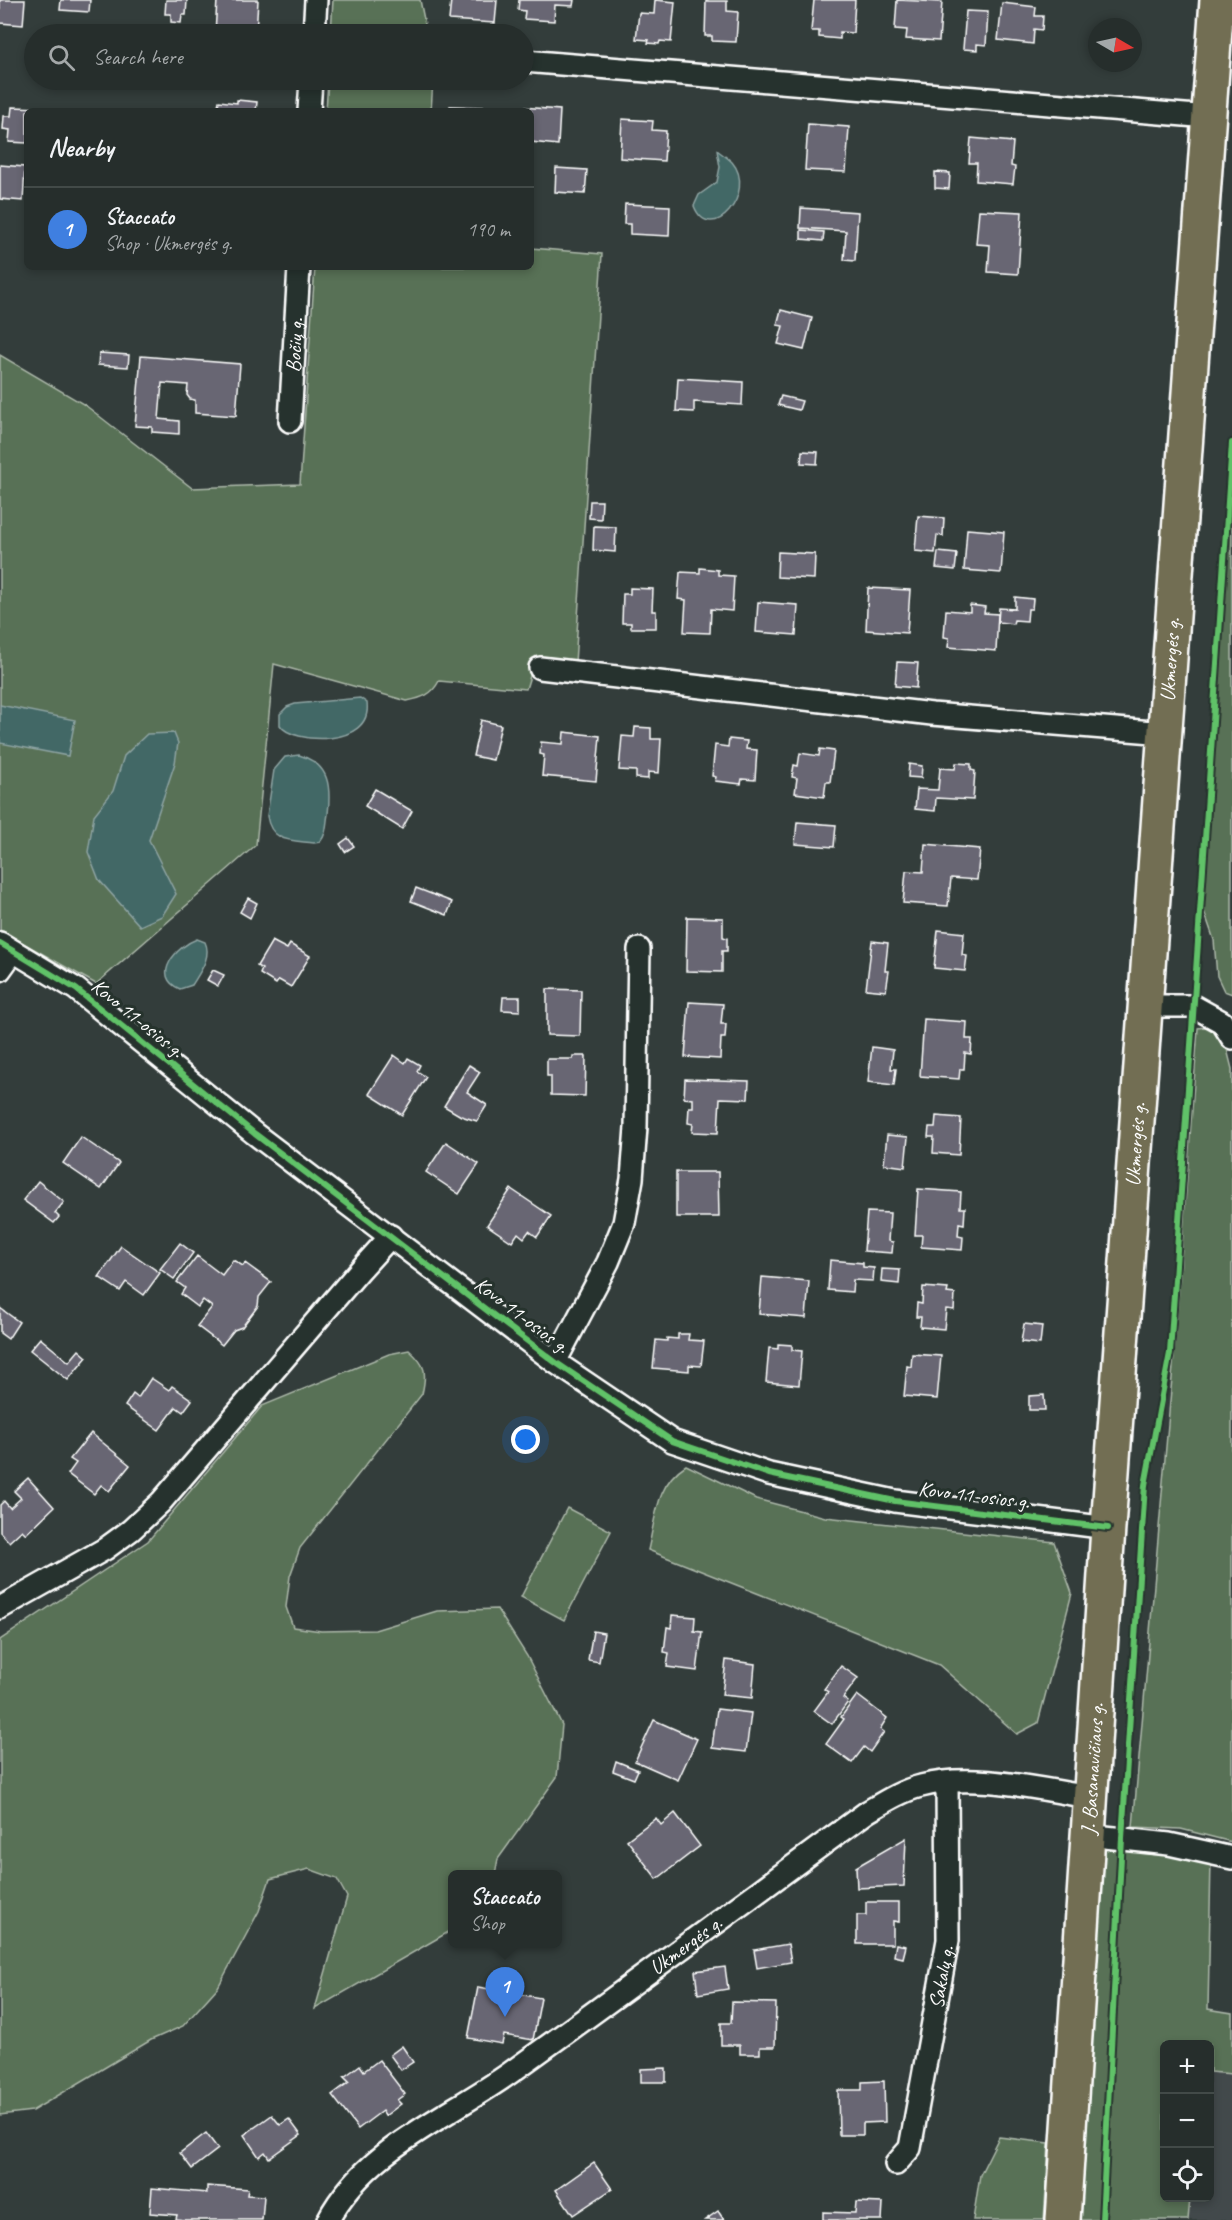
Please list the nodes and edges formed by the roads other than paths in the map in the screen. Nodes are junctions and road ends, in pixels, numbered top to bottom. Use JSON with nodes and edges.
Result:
{"nodes":[{"id":1,"x":316,"y":0,"type":"edge"},
{"id":2,"x":1217,"y":0,"type":"edge"},
{"id":3,"x":315,"y":24,"type":"edge"},
{"id":4,"x":534,"y":62,"type":"edge"},
{"id":5,"x":310,"y":90,"type":"edge"},
{"id":6,"x":309,"y":108,"type":"edge"},
{"id":7,"x":1209,"y":117,"type":"junction"},
{"id":8,"x":300,"y":270,"type":"edge"},
{"id":9,"x":290,"y":421,"type":"dead end"},
{"id":10,"x":540,"y":668,"type":"dead end"},
{"id":11,"x":1165,"y":733,"type":"junction"},
{"id":12,"x":7,"y":947,"type":"edge"},
{"id":13,"x":639,"y":950,"type":"dead end"},
{"id":14,"x":0,"y":970,"type":"edge"},
{"id":15,"x":1145,"y":1006,"type":"junction"},
{"id":16,"x":1232,"y":1038,"type":"edge"},
{"id":17,"x":391,"y":1236,"type":"junction"},
{"id":18,"x":1123,"y":1319,"type":"joint"},
{"id":19,"x":555,"y":1362,"type":"junction"},
{"id":20,"x":1108,"y":1528,"type":"junction"},
{"id":21,"x":0,"y":1608,"type":"edge"},
{"id":22,"x":947,"y":1782,"type":"junction"},
{"id":23,"x":1090,"y":1797,"type":"junction"},
{"id":24,"x":1087,"y":1834,"type":"junction"},
{"id":25,"x":1232,"y":1858,"type":"edge"},
{"id":26,"x":896,"y":2164,"type":"dead end"},
{"id":27,"x":328,"y":2220,"type":"edge"},
{"id":28,"x":1064,"y":2220,"type":"edge"}],
"edges":[{"from":1,"to":3,"type":"street"},
{"from":2,"to":7,"type":"highway","name":"Ukmergės g."},
{"from":4,"to":7,"type":"street"},
{"from":5,"to":6,"type":"street"},
{"from":7,"to":11,"type":"highway","name":"Ukmergės g."},
{"from":8,"to":9,"type":"street","name":"Bočių g."},
{"from":10,"to":11,"type":"street"},
{"from":11,"to":15,"type":"highway","name":"Ukmergės g."},
{"from":12,"to":14,"type":"street"},
{"from":12,"to":17,"type":"street","name":"Kovo 11-osios g."},
{"from":13,"to":19,"type":"street"},
{"from":15,"to":16,"type":"street"},
{"from":15,"to":18,"type":"highway","name":"Ukmergės g."},
{"from":17,"to":19,"type":"street","name":"Kovo 11-osios g."},
{"from":17,"to":21,"type":"street"},
{"from":18,"to":20,"type":"highway","name":"J. Basanavičiaus g."},
{"from":19,"to":20,"type":"street","name":"Kovo 11-osios g."},
{"from":20,"to":23,"type":"highway","name":"J. Basanavičiaus g."},
{"from":22,"to":23,"type":"street","name":"Ukmergės g."},
{"from":22,"to":26,"type":"street","name":"Sakalų g."},
{"from":22,"to":27,"type":"street","name":"Ukmergės g."},
{"from":23,"to":24,"type":"highway","name":"J. Basanavičiaus g."},
{"from":24,"to":25,"type":"street"},
{"from":24,"to":28,"type":"highway","name":"J. Basanavičiaus g."}]}
